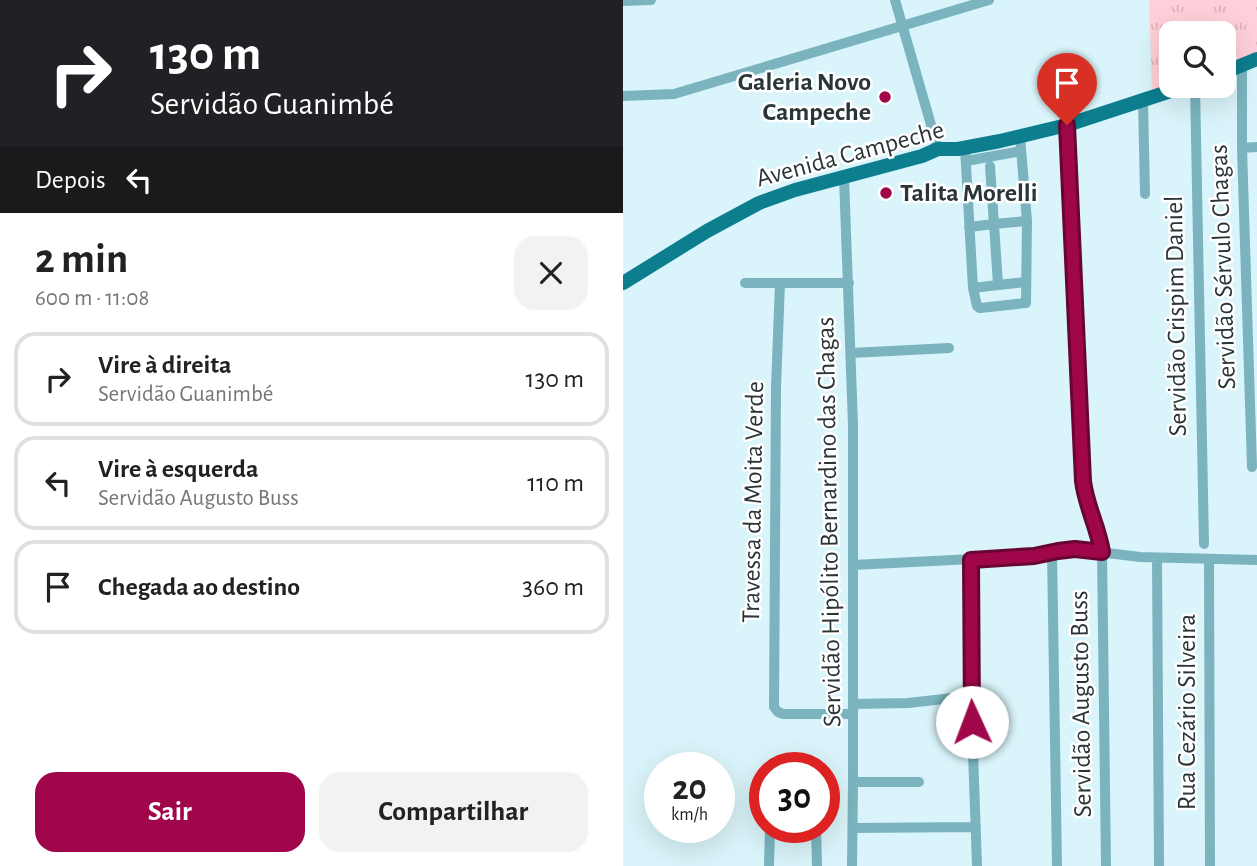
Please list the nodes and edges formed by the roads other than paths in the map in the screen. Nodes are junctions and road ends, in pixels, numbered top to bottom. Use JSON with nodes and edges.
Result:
{"nodes":[{"id":1,"x":650,"y":0,"type":"edge"},
{"id":2,"x":895,"y":0,"type":"edge"},
{"id":3,"x":989,"y":0,"type":"edge"},
{"id":4,"x":623,"y":1,"type":"edge"},
{"id":5,"x":902,"y":26,"type":"junction"},
{"id":6,"x":1257,"y":59,"type":"edge"},
{"id":7,"x":1242,"y":65,"type":"junction"},
{"id":8,"x":1236,"y":68,"type":"edge"},
{"id":9,"x":1159,"y":95,"type":"edge"},
{"id":10,"x":623,"y":96,"type":"edge"},
{"id":11,"x":1195,"y":98,"type":"edge"},
{"id":12,"x":1143,"y":101,"type":"junction"},
{"id":13,"x":1067,"y":125,"type":"junction"},
{"id":14,"x":1020,"y":144,"type":"junction"},
{"id":15,"x":1257,"y":147,"type":"edge"},
{"id":16,"x":1242,"y":148,"type":"junction"},
{"id":17,"x":938,"y":149,"type":"junction"},
{"id":18,"x":963,"y":152,"type":"junction"},
{"id":19,"x":990,"y":166,"type":"dead end"},
{"id":20,"x":844,"y":177,"type":"junction"},
{"id":21,"x":1145,"y":194,"type":"dead end"},
{"id":22,"x":1027,"y":221,"type":"junction"},
{"id":23,"x":994,"y":224,"type":"junction"},
{"id":24,"x":969,"y":227,"type":"junction"},
{"id":25,"x":965,"y":263,"type":"dead end"},
{"id":26,"x":627,"y":277,"type":"edge"},
{"id":27,"x":1026,"y":282,"type":"junction"},
{"id":28,"x":745,"y":283,"type":"dead end"},
{"id":29,"x":780,"y":283,"type":"junction"},
{"id":30,"x":849,"y":283,"type":"junction"},
{"id":31,"x":998,"y":285,"type":"junction"},
{"id":32,"x":973,"y":288,"type":"junction"},
{"id":33,"x":949,"y":348,"type":"dead end"},
{"id":34,"x":851,"y":353,"type":"junction"},
{"id":35,"x":1252,"y":467,"type":"dead end"},
{"id":36,"x":1204,"y":544,"type":"dead end"},
{"id":37,"x":1052,"y":552,"type":"junction"},
{"id":38,"x":1102,"y":552,"type":"junction"},
{"id":39,"x":1157,"y":558,"type":"junction"},
{"id":40,"x":1209,"y":559,"type":"junction"},
{"id":41,"x":971,"y":560,"type":"junction"},
{"id":42,"x":1257,"y":560,"type":"edge"},
{"id":43,"x":853,"y":565,"type":"junction"},
{"id":44,"x":971,"y":696,"type":"junction"},
{"id":45,"x":853,"y":709,"type":"junction"},
{"id":46,"x":853,"y":782,"type":"junction"},
{"id":47,"x":919,"y":782,"type":"dead end"},
{"id":48,"x":976,"y":827,"type":"junction"},
{"id":49,"x":853,"y":828,"type":"junction"},
{"id":50,"x":770,"y":843,"type":"edge"},
{"id":51,"x":816,"y":843,"type":"edge"},
{"id":52,"x":769,"y":866,"type":"edge"},
{"id":53,"x":817,"y":866,"type":"edge"},
{"id":54,"x":852,"y":866,"type":"edge"},
{"id":55,"x":977,"y":866,"type":"edge"},
{"id":56,"x":1057,"y":866,"type":"edge"},
{"id":57,"x":1106,"y":866,"type":"edge"},
{"id":58,"x":1159,"y":866,"type":"edge"},
{"id":59,"x":1210,"y":866,"type":"edge"}],
"edges":[{"from":1,"to":4,"type":"street"},
{"from":2,"to":5,"type":"street"},
{"from":3,"to":5,"type":"street"},
{"from":5,"to":10,"type":"street"},
{"from":5,"to":17,"type":"street"},
{"from":6,"to":7,"type":"main road"},
{"from":7,"to":8,"type":"main road"},
{"from":7,"to":16,"type":"street","name":"Servidão Sérvulo Chagas"},
{"from":9,"to":12,"type":"main road","name":"Avenida Campeche"},
{"from":11,"to":36,"type":"street","name":"Servidão Crispim Daniel"},
{"from":12,"to":13,"type":"main road","name":"Avenida Campeche"},
{"from":12,"to":21,"type":"street"},
{"from":13,"to":14,"type":"main road","name":"Avenida Campeche"},
{"from":13,"to":38,"type":"street","name":"Servidão Augusto Buss"},
{"from":14,"to":18,"type":"main road","name":"Avenida Campeche"},
{"from":14,"to":22,"type":"street"},
{"from":15,"to":16,"type":"street"},
{"from":16,"to":35,"type":"street","name":"Servidão Sérvulo Chagas"},
{"from":17,"to":18,"type":"main road","name":"Avenida Campeche"},
{"from":17,"to":20,"type":"main road","name":"Avenida Campeche"},
{"from":18,"to":24,"type":"street"},
{"from":18,"to":25,"type":"street"},
{"from":19,"to":23,"type":"street"},
{"from":20,"to":26,"type":"main road","name":"Avenida Campeche"},
{"from":20,"to":30,"type":"street","name":"Servidão Hipólito Bernardino das Chagas"},
{"from":22,"to":23,"type":"street"},
{"from":22,"to":27,"type":"street"},
{"from":23,"to":24,"type":"street"},
{"from":23,"to":31,"type":"street"},
{"from":24,"to":32,"type":"street"},
{"from":27,"to":31,"type":"street"},
{"from":27,"to":32,"type":"street"},
{"from":28,"to":29,"type":"street"},
{"from":29,"to":30,"type":"street"},
{"from":29,"to":45,"type":"street","name":"Travessa da Moita Verde"},
{"from":30,"to":34,"type":"street","name":"Servidão Hipólito Bernardino das Chagas"},
{"from":31,"to":32,"type":"street"},
{"from":33,"to":34,"type":"street"},
{"from":34,"to":43,"type":"street","name":"Servidão Hipólito Bernardino das Chagas"},
{"from":37,"to":38,"type":"street"},
{"from":37,"to":41,"type":"street"},
{"from":37,"to":56,"type":"street"},
{"from":38,"to":39,"type":"street"},
{"from":38,"to":57,"type":"street","name":"Servidão Augusto Buss"},
{"from":39,"to":40,"type":"street"},
{"from":39,"to":58,"type":"street"},
{"from":40,"to":42,"type":"street"},
{"from":40,"to":59,"type":"street","name":"Rua Cezário Silveira"},
{"from":41,"to":43,"type":"street"},
{"from":41,"to":44,"type":"street"},
{"from":43,"to":45,"type":"street","name":"Servidão Hipólito Bernardino das Chagas"},
{"from":44,"to":45,"type":"street","name":"Travessa da Moita Verde"},
{"from":44,"to":48,"type":"street"},
{"from":45,"to":46,"type":"street","name":"Servidão Hipólito Bernardino das Chagas"},
{"from":46,"to":47,"type":"street"},
{"from":46,"to":49,"type":"street","name":"Servidão Hipólito Bernardino das Chagas"},
{"from":48,"to":49,"type":"street"},
{"from":48,"to":55,"type":"street"},
{"from":49,"to":54,"type":"street","name":"Servidão Hipólito Bernardino das Chagas"},
{"from":50,"to":52,"type":"street"},
{"from":51,"to":53,"type":"street"}]}
